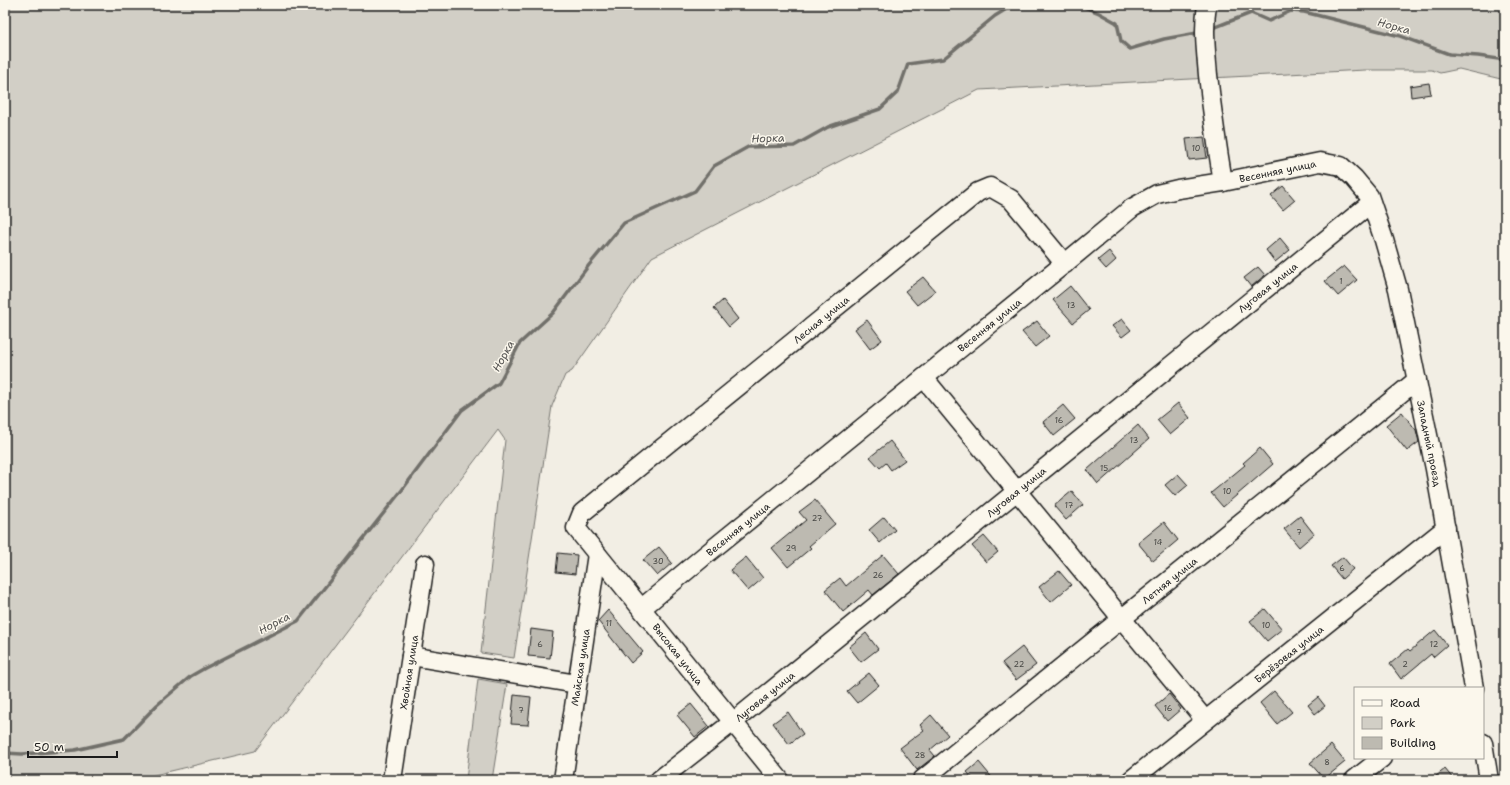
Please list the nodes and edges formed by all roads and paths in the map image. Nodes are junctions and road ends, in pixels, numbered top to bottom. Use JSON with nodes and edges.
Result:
{"nodes":[{"id":1,"x":1207,"y":5,"type":"edge"},
{"id":2,"x":1223,"y":182,"type":"junction"},
{"id":3,"x":1371,"y":203,"type":"junction"},
{"id":4,"x":1065,"y":264,"type":"junction"},
{"id":5,"x":924,"y":378,"type":"junction"},
{"id":6,"x":1417,"y":380,"type":"junction"},
{"id":7,"x":1017,"y":491,"type":"junction"},
{"id":8,"x":576,"y":528,"type":"joint"},
{"id":9,"x":1446,"y":528,"type":"junction"},
{"id":10,"x":597,"y":554,"type":"junction"},
{"id":11,"x":425,"y":564,"type":"dead end"},
{"id":12,"x":642,"y":608,"type":"junction"},
{"id":13,"x":1122,"y":619,"type":"junction"},
{"id":14,"x":411,"y":656,"type":"junction"},
{"id":15,"x":577,"y":684,"type":"junction"},
{"id":16,"x":1473,"y":687,"type":"edge"},
{"id":17,"x":1205,"y":720,"type":"junction"},
{"id":18,"x":733,"y":722,"type":"junction"},
{"id":19,"x":1484,"y":749,"type":"edge"},
{"id":20,"x":1381,"y":759,"type":"edge"},
{"id":21,"x":392,"y":780,"type":"edge"},
{"id":22,"x":563,"y":780,"type":"edge"},
{"id":23,"x":659,"y":780,"type":"edge"},
{"id":24,"x":780,"y":780,"type":"edge"},
{"id":25,"x":922,"y":780,"type":"edge"},
{"id":26,"x":1131,"y":780,"type":"edge"},
{"id":27,"x":1354,"y":780,"type":"edge"},
{"id":28,"x":1489,"y":780,"type":"edge"}],
"edges":[{"from":1,"to":2,"type":"street"},
{"from":2,"to":3,"type":"street","name":"Весенняя улица"},
{"from":2,"to":4,"type":"street","name":"Весенняя улица"},
{"from":3,"to":6,"type":"street","name":"Западный проезд"},
{"from":3,"to":7,"type":"street","name":"Луговая улица"},
{"from":4,"to":5,"type":"street","name":"Весенняя улица"},
{"from":4,"to":8,"type":"street","name":"Лесная улица"},
{"from":5,"to":7,"type":"street"},
{"from":5,"to":12,"type":"street","name":"Весенняя улица"},
{"from":6,"to":9,"type":"street","name":"Западный проезд"},
{"from":6,"to":13,"type":"street","name":"Летняя улица"},
{"from":7,"to":13,"type":"street"},
{"from":7,"to":18,"type":"street","name":"Луговая улица"},
{"from":8,"to":10,"type":"street","name":"Высокая улица"},
{"from":9,"to":16,"type":"street","name":"Западный проезд"},
{"from":9,"to":17,"type":"street","name":"Берёзовая улица"},
{"from":10,"to":12,"type":"street","name":"Высокая улица"},
{"from":10,"to":15,"type":"street","name":"Майская улица"},
{"from":11,"to":14,"type":"street","name":"Хвойная улица"},
{"from":12,"to":18,"type":"street","name":"Высокая улица"},
{"from":13,"to":17,"type":"street"},
{"from":13,"to":25,"type":"street","name":"Летняя улица"},
{"from":14,"to":15,"type":"street"},
{"from":14,"to":21,"type":"street","name":"Хвойная улица"},
{"from":15,"to":22,"type":"street","name":"Майская улица"},
{"from":17,"to":26,"type":"street","name":"Берёзовая улица"},
{"from":18,"to":23,"type":"street","name":"Луговая улица"},
{"from":18,"to":24,"type":"street","name":"Высокая улица"},
{"from":19,"to":28,"type":"street"},
{"from":20,"to":27,"type":"street"}]}
